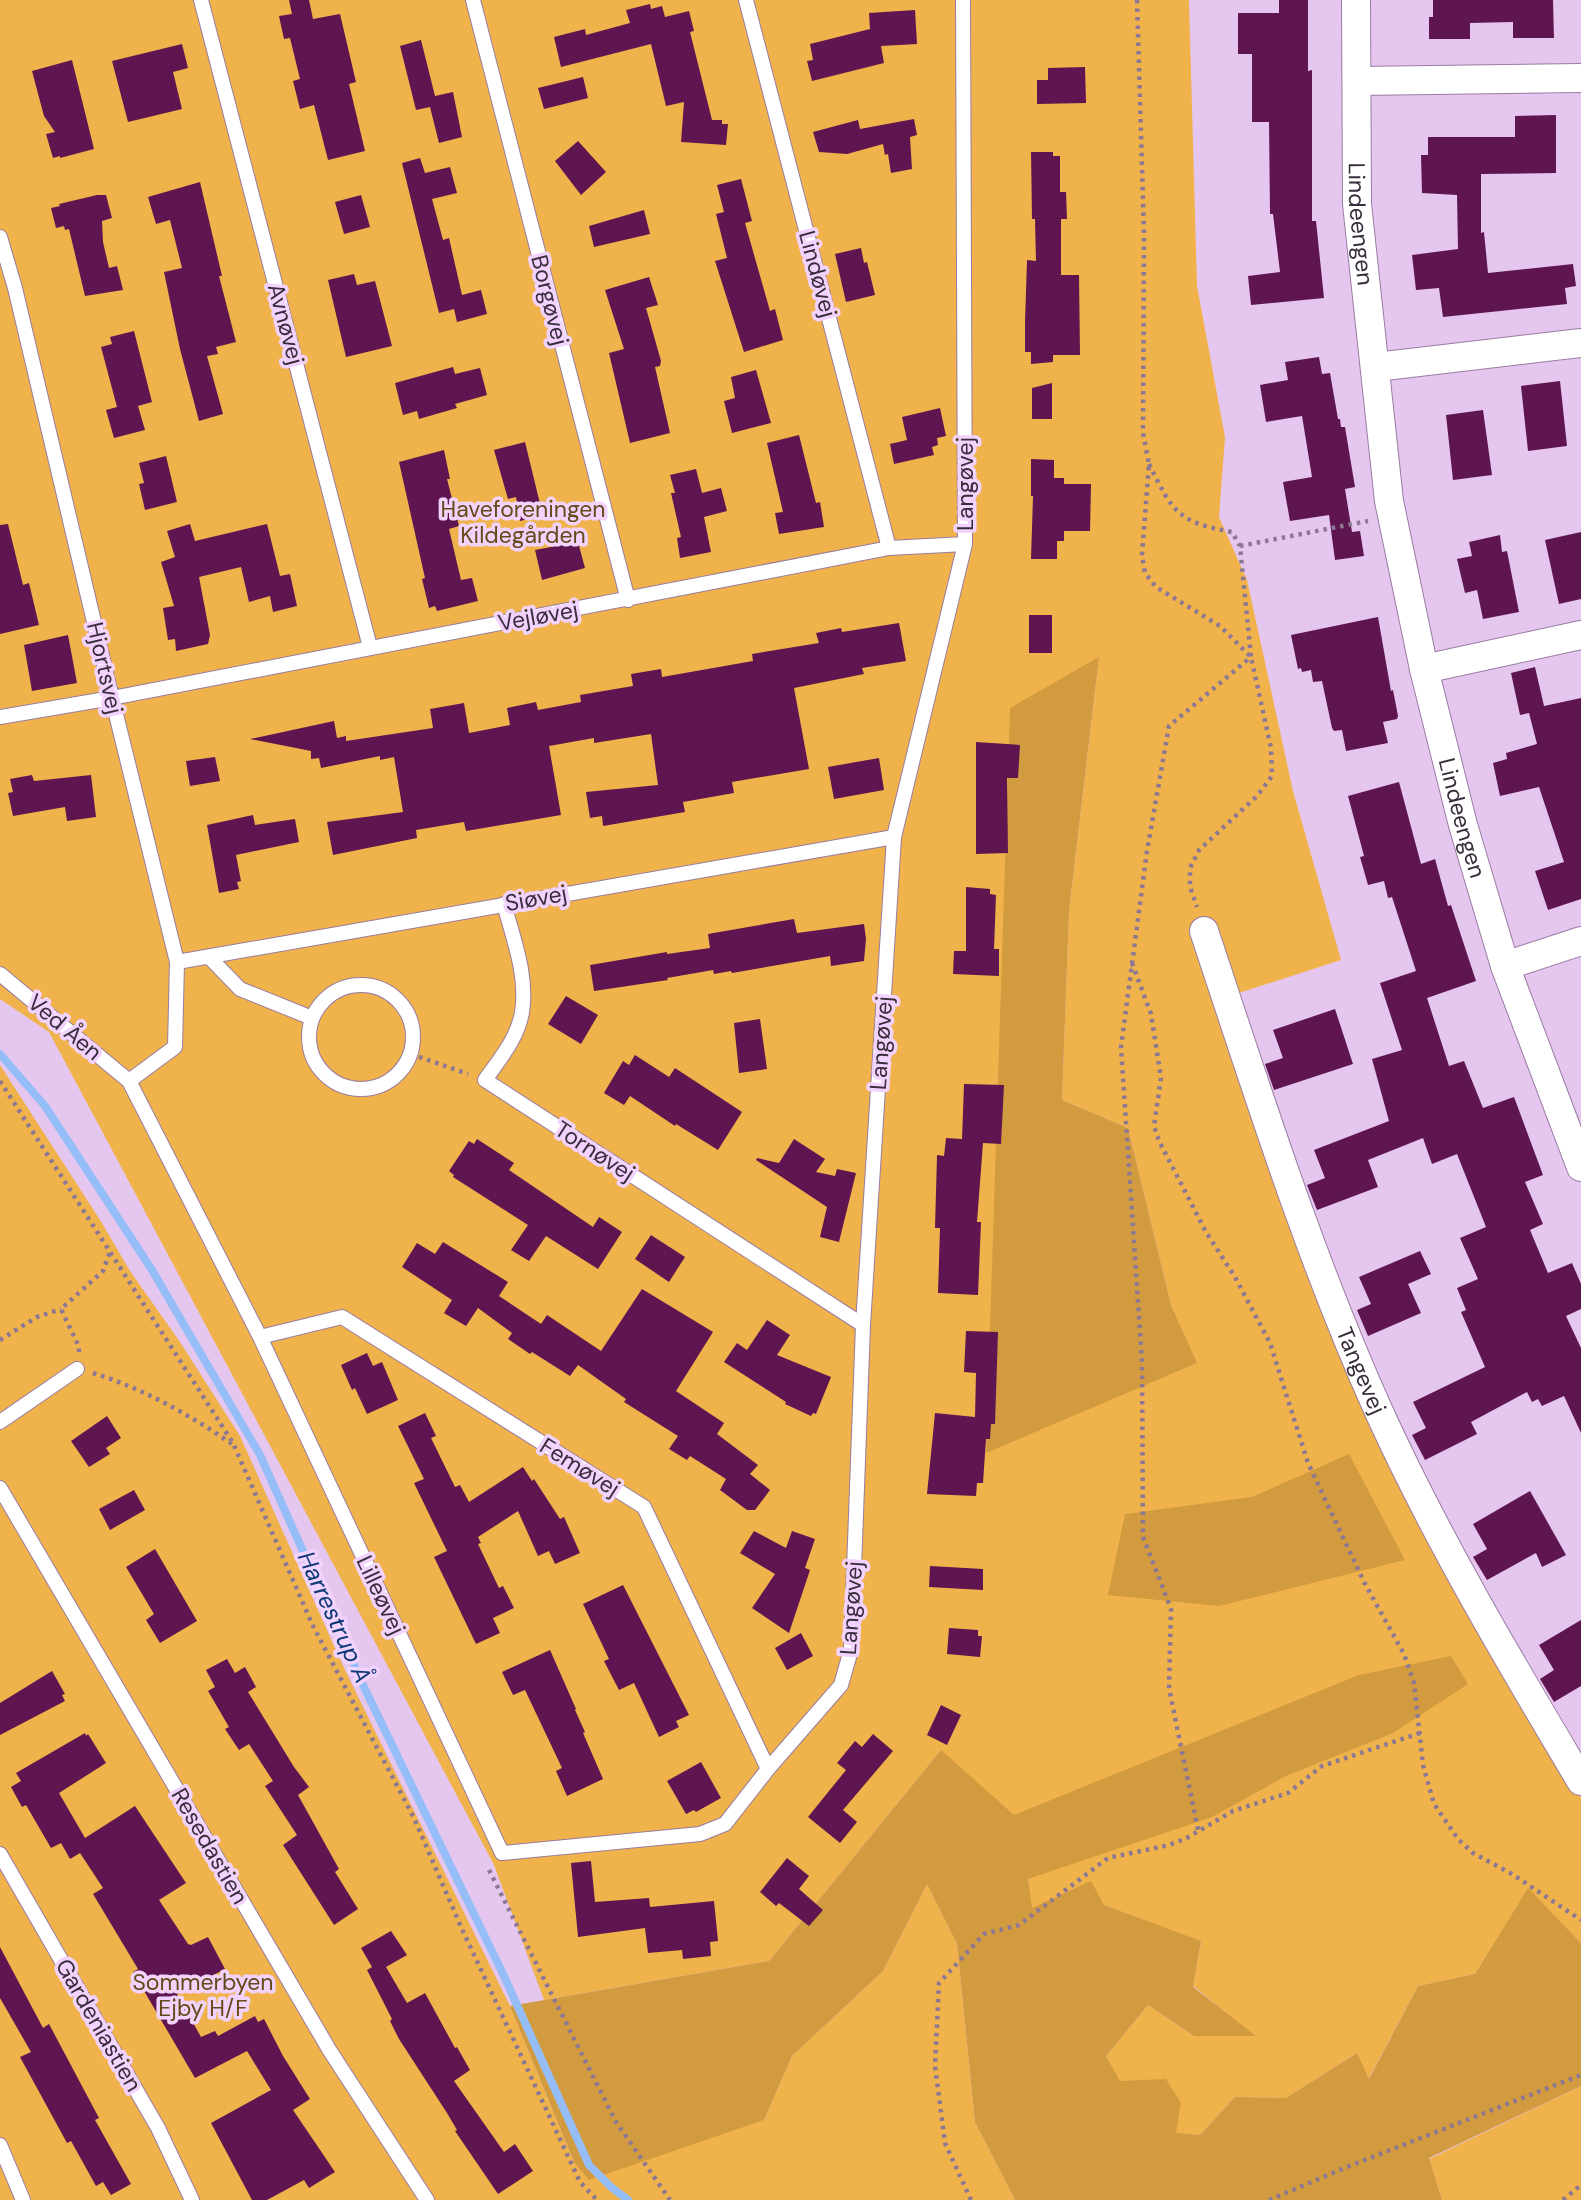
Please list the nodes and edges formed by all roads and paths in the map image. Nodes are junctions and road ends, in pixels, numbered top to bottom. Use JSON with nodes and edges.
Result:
{"nodes":[{"id":1,"x":201,"y":0,"type":"edge"},
{"id":2,"x":473,"y":0,"type":"edge"},
{"id":3,"x":746,"y":0,"type":"edge"},
{"id":4,"x":963,"y":0,"type":"edge"},
{"id":5,"x":1137,"y":0,"type":"edge"},
{"id":6,"x":1356,"y":0,"type":"edge"},
{"id":7,"x":1581,"y":78,"type":"edge"},
{"id":8,"x":1358,"y":81,"type":"junction"},
{"id":9,"x":0,"y":237,"type":"edge"},
{"id":10,"x":1581,"y":343,"type":"edge"},
{"id":11,"x":1376,"y":368,"type":"junction"},
{"id":12,"x":1149,"y":464,"type":"junction"},
{"id":13,"x":1393,"y":517,"type":"junction"},
{"id":14,"x":965,"y":544,"type":"junction"},
{"id":15,"x":1240,"y":546,"type":"junction"},
{"id":16,"x":889,"y":548,"type":"junction"},
{"id":17,"x":628,"y":600,"type":"junction"},
{"id":18,"x":1581,"y":635,"type":"edge"},
{"id":19,"x":370,"y":647,"type":"junction"},
{"id":20,"x":1251,"y":657,"type":"junction"},
{"id":21,"x":1424,"y":669,"type":"junction"},
{"id":22,"x":112,"y":698,"type":"junction"},
{"id":23,"x":0,"y":717,"type":"edge"},
{"id":24,"x":894,"y":837,"type":"junction"},
{"id":25,"x":504,"y":904,"type":"junction"},
{"id":26,"x":1204,"y":931,"type":"joint"},
{"id":27,"x":1581,"y":941,"type":"edge"},
{"id":28,"x":209,"y":957,"type":"junction"},
{"id":29,"x":177,"y":962,"type":"junction"},
{"id":30,"x":1132,"y":962,"type":"junction"},
{"id":31,"x":1505,"y":966,"type":"junction"},
{"id":32,"x":0,"y":974,"type":"edge"},
{"id":33,"x":312,"y":1018,"type":"junction"},
{"id":34,"x":411,"y":1054,"type":"junction"},
{"id":35,"x":129,"y":1080,"type":"junction"},
{"id":36,"x":485,"y":1080,"type":"junction"},
{"id":37,"x":0,"y":1081,"type":"edge"},
{"id":38,"x":1581,"y":1167,"type":"edge"},
{"id":39,"x":110,"y":1251,"type":"junction"},
{"id":40,"x":61,"y":1309,"type":"junction"},
{"id":41,"x":863,"y":1325,"type":"junction"},
{"id":42,"x":260,"y":1337,"type":"junction"},
{"id":43,"x":0,"y":1340,"type":"edge"},
{"id":44,"x":78,"y":1368,"type":"junction"},
{"id":45,"x":0,"y":1422,"type":"edge"},
{"id":46,"x":234,"y":1446,"type":"junction"},
{"id":47,"x":0,"y":1488,"type":"edge"},
{"id":48,"x":1420,"y":1733,"type":"junction"},
{"id":49,"x":768,"y":1769,"type":"junction"},
{"id":50,"x":1581,"y":1782,"type":"edge"},
{"id":51,"x":1198,"y":1830,"type":"junction"},
{"id":52,"x":502,"y":1853,"type":"junction"},
{"id":53,"x":0,"y":1854,"type":"edge"},
{"id":54,"x":1581,"y":1920,"type":"edge"},
{"id":55,"x":1581,"y":2075,"type":"edge"},
{"id":56,"x":0,"y":2145,"type":"edge"},
{"id":57,"x":1581,"y":2185,"type":"edge"},
{"id":58,"x":23,"y":2200,"type":"edge"},
{"id":59,"x":192,"y":2200,"type":"edge"},
{"id":60,"x":427,"y":2200,"type":"edge"},
{"id":61,"x":597,"y":2200,"type":"edge"},
{"id":62,"x":670,"y":2200,"type":"edge"},
{"id":63,"x":971,"y":2200,"type":"edge"},
{"id":64,"x":1269,"y":2200,"type":"edge"},
{"id":65,"x":1563,"y":2200,"type":"edge"}],
"edges":[{"from":1,"to":19,"type":"lane","name":"Avnøvej"},
{"from":2,"to":17,"type":"lane","name":"Borgøvej"},
{"from":3,"to":16,"type":"lane","name":"Lindøvej"},
{"from":4,"to":14,"type":"lane","name":"Langøvej"},
{"from":5,"to":12,"type":"path"},
{"from":6,"to":8,"type":"street","name":"Lindeengen"},
{"from":7,"to":8,"type":"street"},
{"from":8,"to":11,"type":"street","name":"Lindeengen"},
{"from":9,"to":22,"type":"lane","name":"Hjortsvej"},
{"from":10,"to":11,"type":"street"},
{"from":11,"to":13,"type":"street","name":"Lindeengen"},
{"from":12,"to":15,"type":"path"},
{"from":12,"to":20,"type":"path"},
{"from":13,"to":15,"type":"path"},
{"from":13,"to":21,"type":"street","name":"Lindeengen"},
{"from":14,"to":16,"type":"lane","name":"Vejløvej"},
{"from":14,"to":24,"type":"lane","name":"Langøvej"},
{"from":15,"to":20,"type":"path"},
{"from":16,"to":17,"type":"lane","name":"Vejløvej"},
{"from":17,"to":19,"type":"lane","name":"Vejløvej"},
{"from":18,"to":21,"type":"street"},
{"from":19,"to":22,"type":"lane","name":"Vejløvej"},
{"from":20,"to":26,"type":"path"},
{"from":20,"to":30,"type":"path"},
{"from":21,"to":31,"type":"street","name":"Lindeengen"},
{"from":22,"to":23,"type":"lane","name":"Vejløvej"},
{"from":22,"to":29,"type":"lane","name":"Hjortsvej"},
{"from":24,"to":25,"type":"lane","name":"Siøvej"},
{"from":24,"to":41,"type":"lane","name":"Langøvej"},
{"from":25,"to":28,"type":"lane","name":"Siøvej"},
{"from":25,"to":36,"type":"lane"},
{"from":26,"to":50,"type":"street","name":"Tangevej"},
{"from":27,"to":31,"type":"street"},
{"from":28,"to":29,"type":"lane","name":"Siøvej"},
{"from":28,"to":33,"type":"lane"},
{"from":29,"to":35,"type":"lane","name":"Hjortsvej"},
{"from":30,"to":48,"type":"path"},
{"from":30,"to":51,"type":"path"},
{"from":31,"to":38,"type":"street","name":"Lindeengen"},
{"from":32,"to":35,"type":"lane","name":"Ved Åen"},
{"from":33,"to":34,"type":"lane"},
{"from":33,"to":34,"type":"lane"},
{"from":34,"to":36,"type":"path"},
{"from":35,"to":42,"type":"lane","name":"Lilleøvej"},
{"from":36,"to":41,"type":"lane","name":"Tornøvej"},
{"from":37,"to":39,"type":"path"},
{"from":39,"to":40,"type":"path"},
{"from":39,"to":46,"type":"path"},
{"from":40,"to":43,"type":"path"},
{"from":40,"to":44,"type":"path"},
{"from":41,"to":49,"type":"lane","name":"Langøvej"},
{"from":42,"to":49,"type":"lane","name":"Femøvej"},
{"from":42,"to":52,"type":"lane","name":"Lilleøvej"},
{"from":44,"to":45,"type":"lane"},
{"from":44,"to":46,"type":"path"},
{"from":46,"to":61,"type":"path"},
{"from":47,"to":60,"type":"lane","name":"Resedastien"},
{"from":48,"to":51,"type":"path"},
{"from":48,"to":54,"type":"path"},
{"from":49,"to":52,"type":"lane","name":"Langøvej"},
{"from":51,"to":63,"type":"path"},
{"from":52,"to":62,"type":"path"},
{"from":53,"to":59,"type":"lane","name":"Gardeniastien"},
{"from":55,"to":64,"type":"path"},
{"from":56,"to":58,"type":"lane"},
{"from":57,"to":65,"type":"path"}]}
